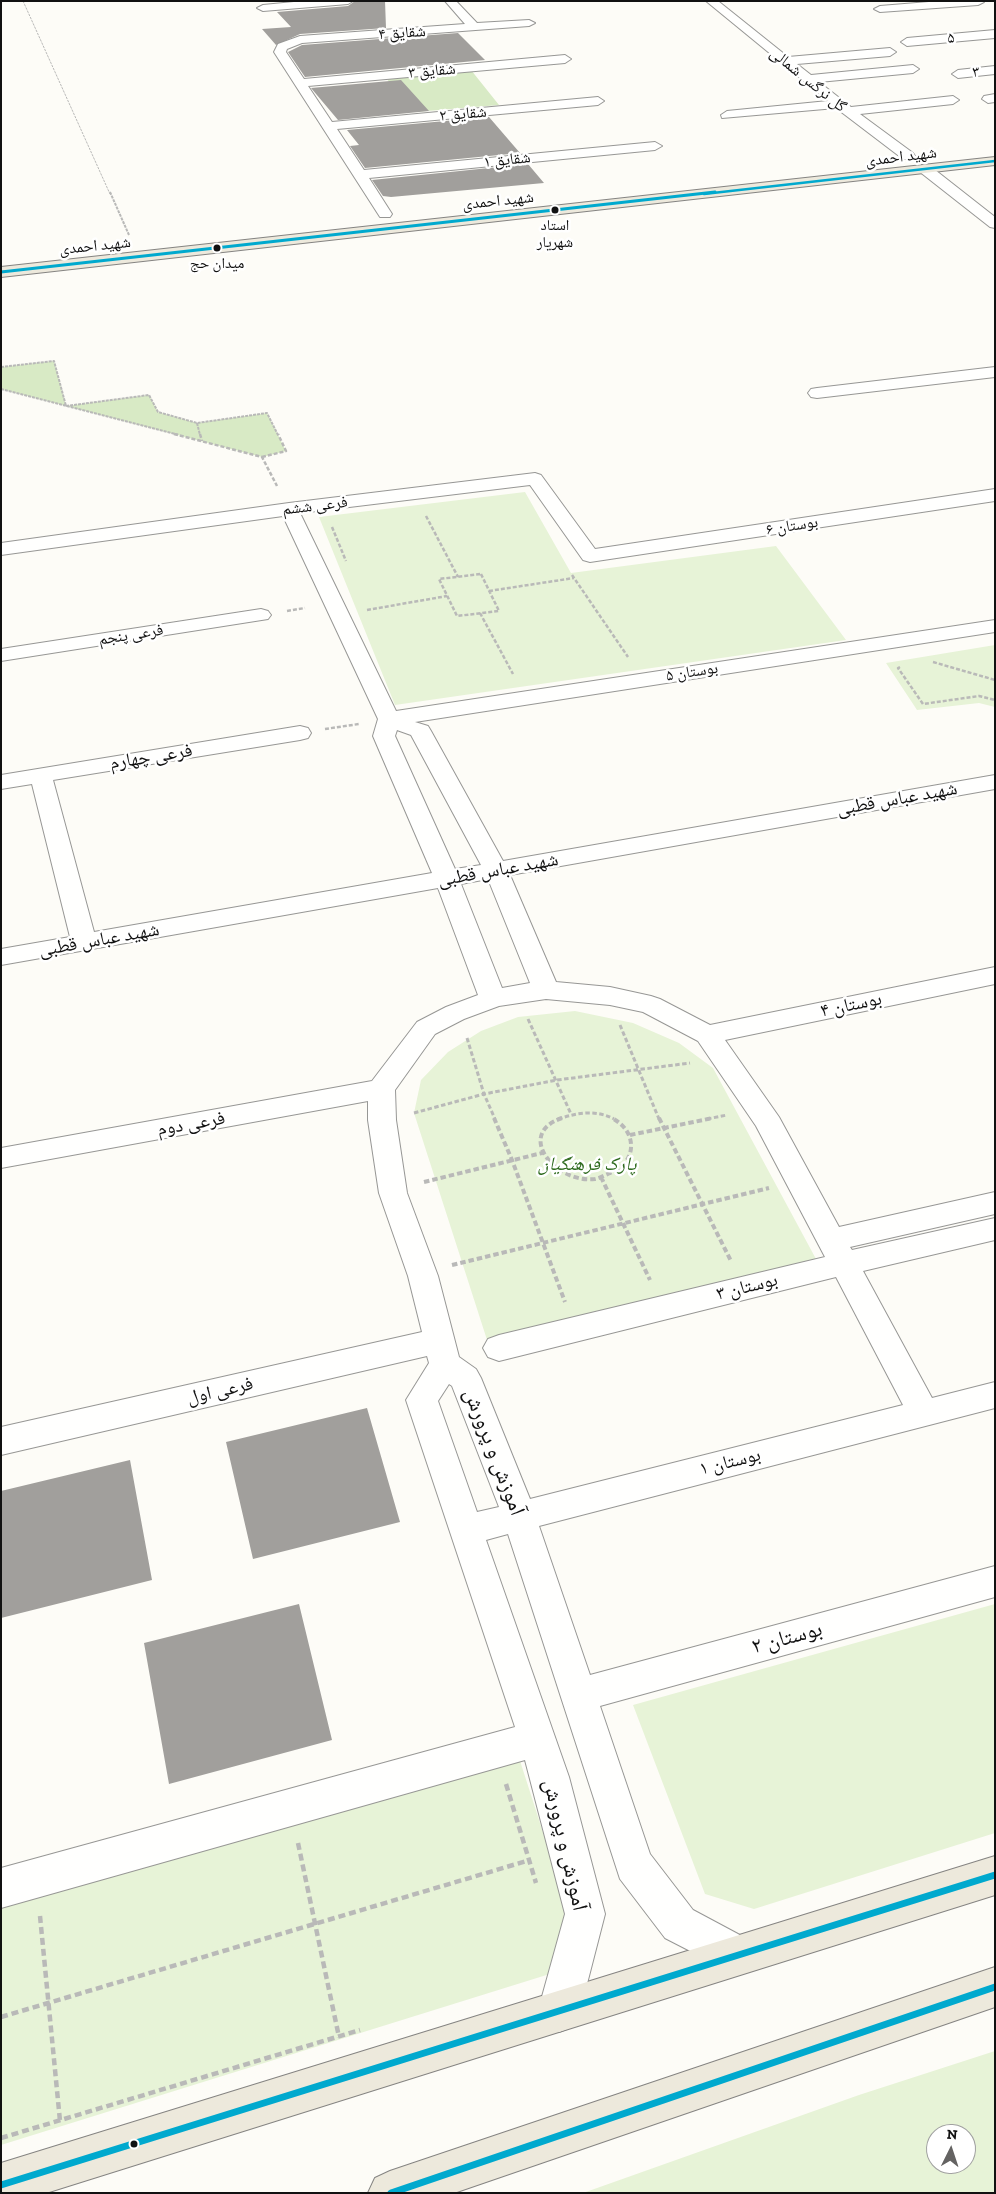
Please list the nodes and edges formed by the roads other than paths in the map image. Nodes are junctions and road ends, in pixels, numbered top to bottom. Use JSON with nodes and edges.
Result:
{"nodes":[{"id":1,"x":348,"y":1,"type":"edge"},
{"id":2,"x":450,"y":1,"type":"edge"},
{"id":3,"x":711,"y":1,"type":"edge"},
{"id":4,"x":977,"y":1,"type":"edge"},
{"id":5,"x":263,"y":8,"type":"dead end"},
{"id":6,"x":880,"y":9,"type":"dead end"},
{"id":7,"x":989,"y":9,"type":"dead end"},
{"id":8,"x":529,"y":23,"type":"dead end"},
{"id":9,"x":474,"y":27,"type":"junction"},
{"id":10,"x":995,"y":34,"type":"edge"},
{"id":11,"x":907,"y":42,"type":"dead end"},
{"id":12,"x":890,"y":52,"type":"dead end"},
{"id":13,"x":564,"y":59,"type":"dead end"},
{"id":14,"x":785,"y":61,"type":"junction"},
{"id":15,"x":913,"y":69,"type":"dead end"},
{"id":16,"x":995,"y":70,"type":"edge"},
{"id":17,"x":958,"y":74,"type":"dead end"},
{"id":18,"x":807,"y":79,"type":"junction"},
{"id":19,"x":300,"y":82,"type":"junction"},
{"id":20,"x":954,"y":100,"type":"dead end"},
{"id":21,"x":598,"y":101,"type":"dead end"},
{"id":22,"x":843,"y":107,"type":"junction"},
{"id":23,"x":727,"y":115,"type":"dead end"},
{"id":24,"x":328,"y":126,"type":"junction"},
{"id":25,"x":654,"y":146,"type":"dead end"},
{"id":26,"x":927,"y":154,"type":"dead end"},
{"id":27,"x":908,"y":156,"type":"junction"},
{"id":28,"x":995,"y":162,"type":"edge"},
{"id":29,"x":925,"y":169,"type":"junction"},
{"id":30,"x":360,"y":175,"type":"junction"},
{"id":31,"x":414,"y":210,"type":"dead end"},
{"id":32,"x":390,"y":213,"type":"joint"},
{"id":33,"x":366,"y":216,"type":"dead end"},
{"id":34,"x":995,"y":224,"type":"edge"},
{"id":35,"x":4,"y":272,"type":"edge"},
{"id":36,"x":995,"y":372,"type":"edge"},
{"id":37,"x":817,"y":393,"type":"dead end"},
{"id":38,"x":995,"y":495,"type":"edge"},
{"id":39,"x":289,"y":509,"type":"junction"},
{"id":40,"x":1,"y":548,"type":"edge"},
{"id":41,"x":590,"y":556,"type":"joint"},
{"id":42,"x":261,"y":615,"type":"road end"},
{"id":43,"x":995,"y":626,"type":"edge"},
{"id":44,"x":1,"y":655,"type":"edge"},
{"id":45,"x":390,"y":719,"type":"junction"},
{"id":46,"x":300,"y":732,"type":"road end"},
{"id":47,"x":41,"y":776,"type":"junction"},
{"id":48,"x":1,"y":782,"type":"edge"},
{"id":49,"x":995,"y":782,"type":"edge"},
{"id":50,"x":496,"y":870,"type":"junction"},
{"id":51,"x":447,"y":879,"type":"junction"},
{"id":52,"x":84,"y":942,"type":"junction"},
{"id":53,"x":1,"y":957,"type":"edge"},
{"id":54,"x":995,"y":976,"type":"edge"},
{"id":55,"x":546,"y":990,"type":"junction"},
{"id":56,"x":493,"y":999,"type":"junction"},
{"id":57,"x":707,"y":1035,"type":"junction"},
{"id":58,"x":381,"y":1089,"type":"junction"},
{"id":59,"x":1,"y":1158,"type":"edge"},
{"id":60,"x":995,"y":1203,"type":"edge"},
{"id":61,"x":995,"y":1229,"type":"edge"},
{"id":62,"x":837,"y":1252,"type":"junction"},
{"id":63,"x":499,"y":1348,"type":"dead end"},
{"id":64,"x":442,"y":1352,"type":"junction"},
{"id":65,"x":995,"y":1395,"type":"edge"},
{"id":66,"x":924,"y":1413,"type":"junction"},
{"id":67,"x":1,"y":1441,"type":"edge"},
{"id":68,"x":519,"y":1515,"type":"junction"},
{"id":69,"x":466,"y":1530,"type":"junction"},
{"id":70,"x":995,"y":1581,"type":"edge"},
{"id":71,"x":578,"y":1695,"type":"junction"},
{"id":72,"x":536,"y":1739,"type":"junction"},
{"id":73,"x":995,"y":1875,"type":"edge"},
{"id":74,"x":1,"y":1888,"type":"edge"},
{"id":75,"x":737,"y":1955,"type":"junction"},
{"id":76,"x":995,"y":1987,"type":"edge"},
{"id":77,"x":559,"y":2011,"type":"junction"},
{"id":78,"x":1,"y":2185,"type":"edge"},
{"id":79,"x":390,"y":2193,"type":"edge"}],
"edges":[{"from":1,"to":5,"type":"street"},
{"from":2,"to":9,"type":"street"},
{"from":3,"to":14,"type":"street","name":"گل نرگس شمالی"},
{"from":4,"to":6,"type":"street"},
{"from":4,"to":7,"type":"street"},
{"from":8,"to":9,"type":"street","name":"شقایق ۴"},
{"from":9,"to":19,"type":"street","name":"شقایق ۴"},
{"from":10,"to":11,"type":"street","name":"۵"},
{"from":12,"to":14,"type":"street"},
{"from":13,"to":19,"type":"street","name":"شقایق ۳"},
{"from":14,"to":18,"type":"street","name":"گل نرگس شمالی"},
{"from":15,"to":18,"type":"street"},
{"from":16,"to":17,"type":"street","name":"۳"},
{"from":18,"to":22,"type":"street","name":"گل نرگس شمالی"},
{"from":19,"to":24,"type":"street"},
{"from":20,"to":22,"type":"street"},
{"from":21,"to":24,"type":"street","name":"شقایق ۲"},
{"from":22,"to":23,"type":"street"},
{"from":22,"to":27,"type":"street","name":"گل نرگس شمالی"},
{"from":24,"to":30,"type":"street"},
{"from":25,"to":30,"type":"street","name":"شقایق ۱"},
{"from":26,"to":27,"type":"main road","name":"شهید احمدی"},
{"from":27,"to":31,"type":"main road","name":"شهید احمدی"},
{"from":28,"to":29,"type":"main road","name":"شهید احمدی"},
{"from":29,"to":34,"type":"street"},
{"from":29,"to":35,"type":"main road","name":"شهید احمدی"},
{"from":30,"to":32,"type":"street"},
{"from":32,"to":33,"type":"main road"},
{"from":36,"to":37,"type":"street"},
{"from":38,"to":41,"type":"street","name":"بوستان ۶"},
{"from":39,"to":40,"type":"street","name":"فرعی ششم"},
{"from":39,"to":41,"type":"street","name":"فرعی ششم"},
{"from":39,"to":45,"type":"street"},
{"from":42,"to":44,"type":"street","name":"فرعی پنجم"},
{"from":43,"to":45,"type":"street","name":"بوستان ۵"},
{"from":45,"to":50,"type":"street"},
{"from":45,"to":51,"type":"street"},
{"from":46,"to":47,"type":"street","name":"فرعی چهارم"},
{"from":47,"to":48,"type":"street","name":"فرعی چهارم"},
{"from":47,"to":52,"type":"street"},
{"from":49,"to":50,"type":"street","name":"شهید عباس قطبی"},
{"from":50,"to":51,"type":"street","name":"شهید عباس قطبی"},
{"from":50,"to":55,"type":"street"},
{"from":51,"to":52,"type":"street","name":"شهید عباس قطبی"},
{"from":51,"to":56,"type":"street"},
{"from":52,"to":53,"type":"street","name":"شهید عباس قطبی"},
{"from":54,"to":57,"type":"street","name":"بوستان ۴"},
{"from":55,"to":56,"type":"street"},
{"from":55,"to":57,"type":"street"},
{"from":56,"to":58,"type":"street"},
{"from":57,"to":62,"type":"street"},
{"from":58,"to":59,"type":"street","name":"فرعی دوم"},
{"from":58,"to":64,"type":"street"},
{"from":60,"to":62,"type":"street","name":"بوستان ۳"},
{"from":61,"to":62,"type":"street","name":"بوستان ۳"},
{"from":62,"to":63,"type":"street","name":"بوستان ۳"},
{"from":62,"to":66,"type":"street"},
{"from":64,"to":67,"type":"street","name":"فرعی اول"},
{"from":64,"to":68,"type":"street","name":"آموزش و پرورش"},
{"from":64,"to":69,"type":"street","name":"آموزش و پرورش"},
{"from":65,"to":66,"type":"street","name":"بوستان ۱"},
{"from":66,"to":68,"type":"street","name":"بوستان ۱"},
{"from":68,"to":69,"type":"street","name":"بوستان ۱"},
{"from":68,"to":71,"type":"street","name":"آموزش و پرورش"},
{"from":69,"to":72,"type":"street","name":"آموزش و پرورش"},
{"from":70,"to":71,"type":"street","name":"بوستان ۲"},
{"from":71,"to":75,"type":"street","name":"آموزش و پرورش"},
{"from":72,"to":74,"type":"street"},
{"from":72,"to":77,"type":"street","name":"آموزش و پرورش"},
{"from":73,"to":75,"type":"main road"},
{"from":75,"to":77,"type":"main road"},
{"from":76,"to":79,"type":"main road"},
{"from":77,"to":78,"type":"main road"}]}
